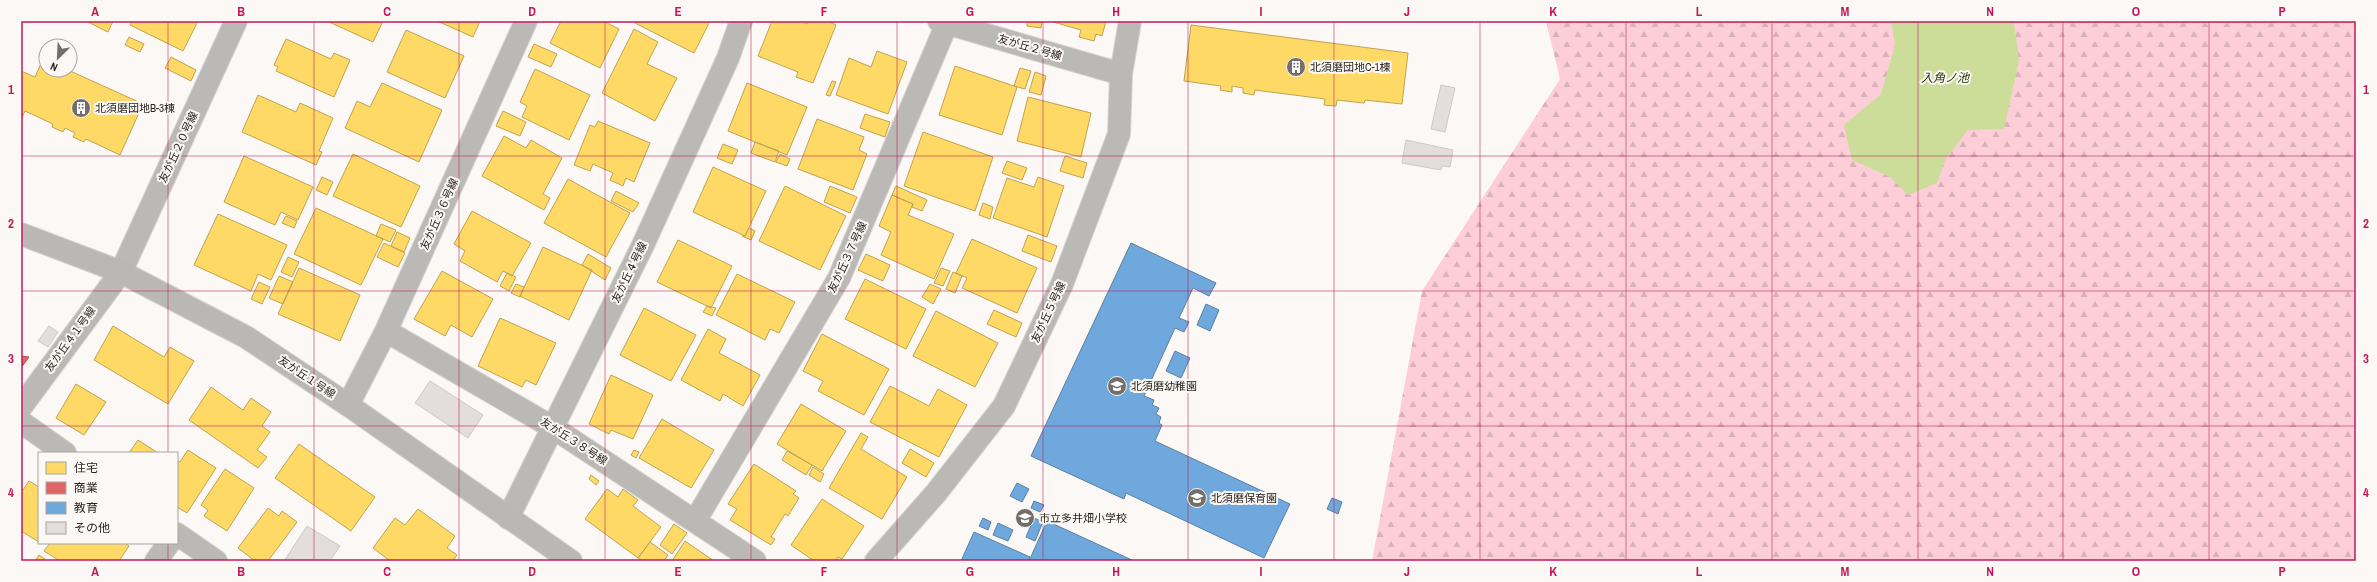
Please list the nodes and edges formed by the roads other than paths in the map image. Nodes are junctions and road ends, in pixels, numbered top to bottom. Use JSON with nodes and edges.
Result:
{"nodes":[{"id":1,"x":236,"y":21,"type":"edge"},
{"id":2,"x":526,"y":21,"type":"edge"},
{"id":3,"x":741,"y":21,"type":"edge"},
{"id":4,"x":1130,"y":21,"type":"edge"},
{"id":5,"x":945,"y":22,"type":"edge"},
{"id":6,"x":1121,"y":74,"type":"junction"},
{"id":7,"x":21,"y":234,"type":"edge"},
{"id":8,"x":121,"y":272,"type":"junction"},
{"id":9,"x":386,"y":331,"type":"junction"},
{"id":10,"x":348,"y":405,"type":"junction"},
{"id":11,"x":21,"y":407,"type":"edge"},
{"id":12,"x":21,"y":422,"type":"edge"},
{"id":13,"x":552,"y":426,"type":"junction"},
{"id":14,"x":64,"y":452,"type":"edge"},
{"id":15,"x":508,"y":518,"type":"junction"},
{"id":16,"x":696,"y":521,"type":"junction"},
{"id":17,"x":178,"y":535,"type":"edge"},
{"id":18,"x":168,"y":544,"type":"edge"},
{"id":19,"x":156,"y":561,"type":"edge"},
{"id":20,"x":216,"y":561,"type":"edge"},
{"id":21,"x":571,"y":561,"type":"edge"},
{"id":22,"x":756,"y":561,"type":"edge"},
{"id":23,"x":876,"y":561,"type":"edge"}],
"edges":[{"from":1,"to":8,"type":"street","name":"友が丘２０号線"},
{"from":2,"to":9,"type":"street","name":"友が丘３６号線"},
{"from":3,"to":13,"type":"street","name":"友が丘４号線"},
{"from":4,"to":6,"type":"street","name":"友が丘５号線"},
{"from":5,"to":6,"type":"street","name":"友が丘２号線"},
{"from":5,"to":16,"type":"street","name":"友が丘３７号線"},
{"from":6,"to":23,"type":"street","name":"友が丘５号線"},
{"from":7,"to":8,"type":"street","name":"友が丘１号線"},
{"from":8,"to":10,"type":"street","name":"友が丘１号線"},
{"from":8,"to":11,"type":"street","name":"友が丘４１号線"},
{"from":9,"to":10,"type":"street","name":"友が丘３６号線"},
{"from":9,"to":13,"type":"street","name":"友が丘３８号線"},
{"from":10,"to":15,"type":"street","name":"友が丘１号線"},
{"from":12,"to":14,"type":"street"},
{"from":13,"to":15,"type":"street","name":"友が丘４号線"},
{"from":13,"to":16,"type":"street","name":"友が丘３８号線"},
{"from":15,"to":21,"type":"street","name":"友が丘１号線"},
{"from":16,"to":22,"type":"street","name":"友が丘３８号線"},
{"from":17,"to":20,"type":"street"},
{"from":18,"to":19,"type":"street"}]}
